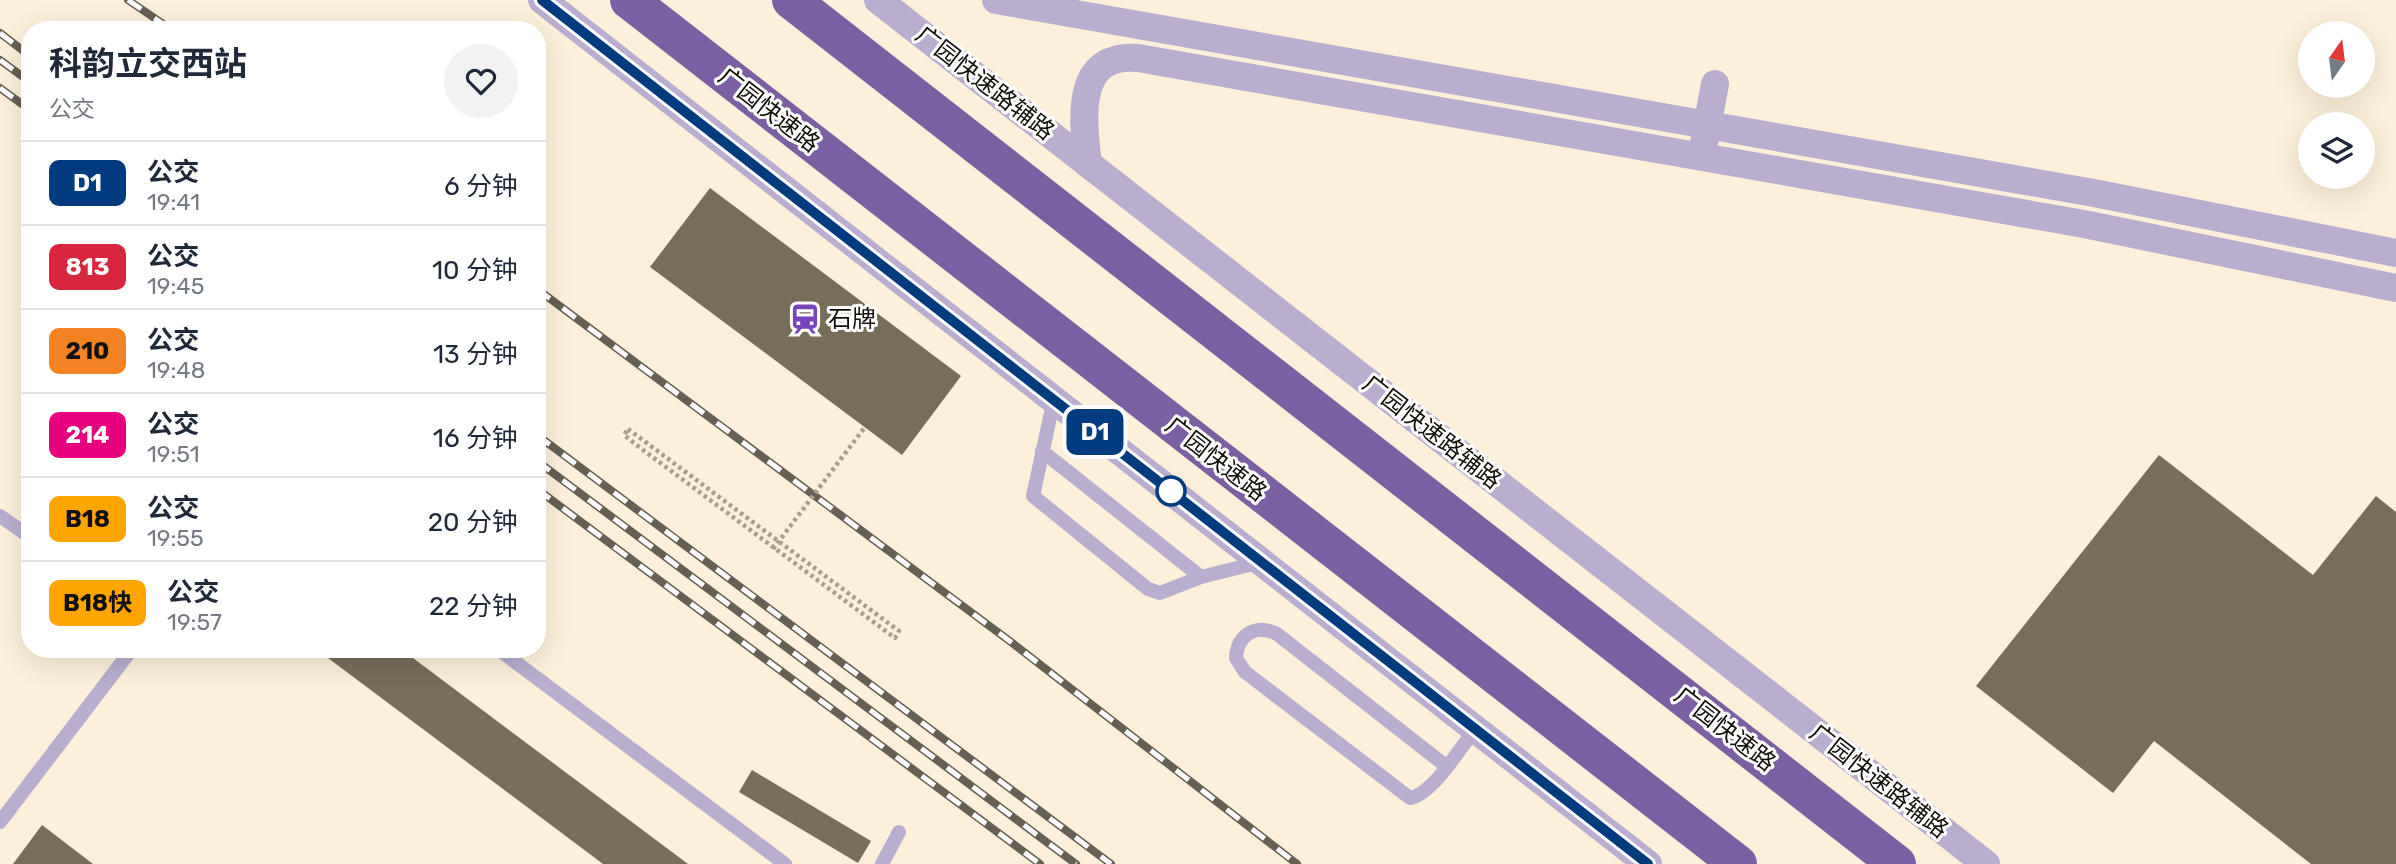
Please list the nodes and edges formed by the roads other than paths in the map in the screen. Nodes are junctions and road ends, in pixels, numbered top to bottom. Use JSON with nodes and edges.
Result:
{"nodes":[{"id":1,"x":542,"y":0,"type":"edge"},
{"id":2,"x":629,"y":0,"type":"edge"},
{"id":3,"x":791,"y":0,"type":"edge"},
{"id":4,"x":878,"y":0,"type":"edge"},
{"id":5,"x":996,"y":0,"type":"edge"},
{"id":6,"x":1715,"y":84,"type":"dead end"},
{"id":7,"x":1707,"y":126,"type":"junction"},
{"id":8,"x":1702,"y":158,"type":"junction"},
{"id":9,"x":1088,"y":164,"type":"junction"},
{"id":10,"x":2396,"y":253,"type":"edge"},
{"id":11,"x":2396,"y":288,"type":"edge"},
{"id":12,"x":1054,"y":399,"type":"junction"},
{"id":13,"x":1042,"y":451,"type":"junction"},
{"id":14,"x":0,"y":516,"type":"edge"},
{"id":15,"x":21,"y":531,"type":"edge"},
{"id":16,"x":1261,"y":562,"type":"junction"},
{"id":17,"x":1201,"y":577,"type":"junction"},
{"id":18,"x":125,"y":658,"type":"edge"},
{"id":19,"x":510,"y":658,"type":"edge"},
{"id":20,"x":1475,"y":729,"type":"junction"},
{"id":21,"x":1446,"y":766,"type":"junction"},
{"id":22,"x":0,"y":822,"type":"edge"},
{"id":23,"x":899,"y":832,"type":"dead end"},
{"id":24,"x":785,"y":864,"type":"edge"},
{"id":25,"x":882,"y":864,"type":"edge"},
{"id":26,"x":1648,"y":864,"type":"edge"},
{"id":27,"x":1738,"y":864,"type":"edge"},
{"id":28,"x":1897,"y":864,"type":"edge"},
{"id":29,"x":1986,"y":864,"type":"edge"}],
"edges":[{"from":1,"to":12,"type":"street"},
{"from":2,"to":27,"type":"highway","name":"广园快速路"},
{"from":3,"to":28,"type":"highway","name":"广园快速路"},
{"from":4,"to":9,"type":"street","name":"广园快速路辅路"},
{"from":5,"to":7,"type":"street"},
{"from":6,"to":7,"type":"street"},
{"from":7,"to":8,"type":"street"},
{"from":7,"to":10,"type":"street"},
{"from":8,"to":9,"type":"street"},
{"from":8,"to":11,"type":"street"},
{"from":9,"to":29,"type":"street","name":"广园快速路辅路"},
{"from":12,"to":13,"type":"lane"},
{"from":12,"to":16,"type":"street"},
{"from":13,"to":17,"type":"lane"},
{"from":13,"to":17,"type":"lane"},
{"from":14,"to":15,"type":"lane"},
{"from":16,"to":17,"type":"lane"},
{"from":16,"to":20,"type":"street"},
{"from":18,"to":22,"type":"lane"},
{"from":19,"to":24,"type":"lane"},
{"from":20,"to":21,"type":"lane"},
{"from":20,"to":26,"type":"street"},
{"from":21,"to":21,"type":"lane"},
{"from":23,"to":25,"type":"lane"}]}
